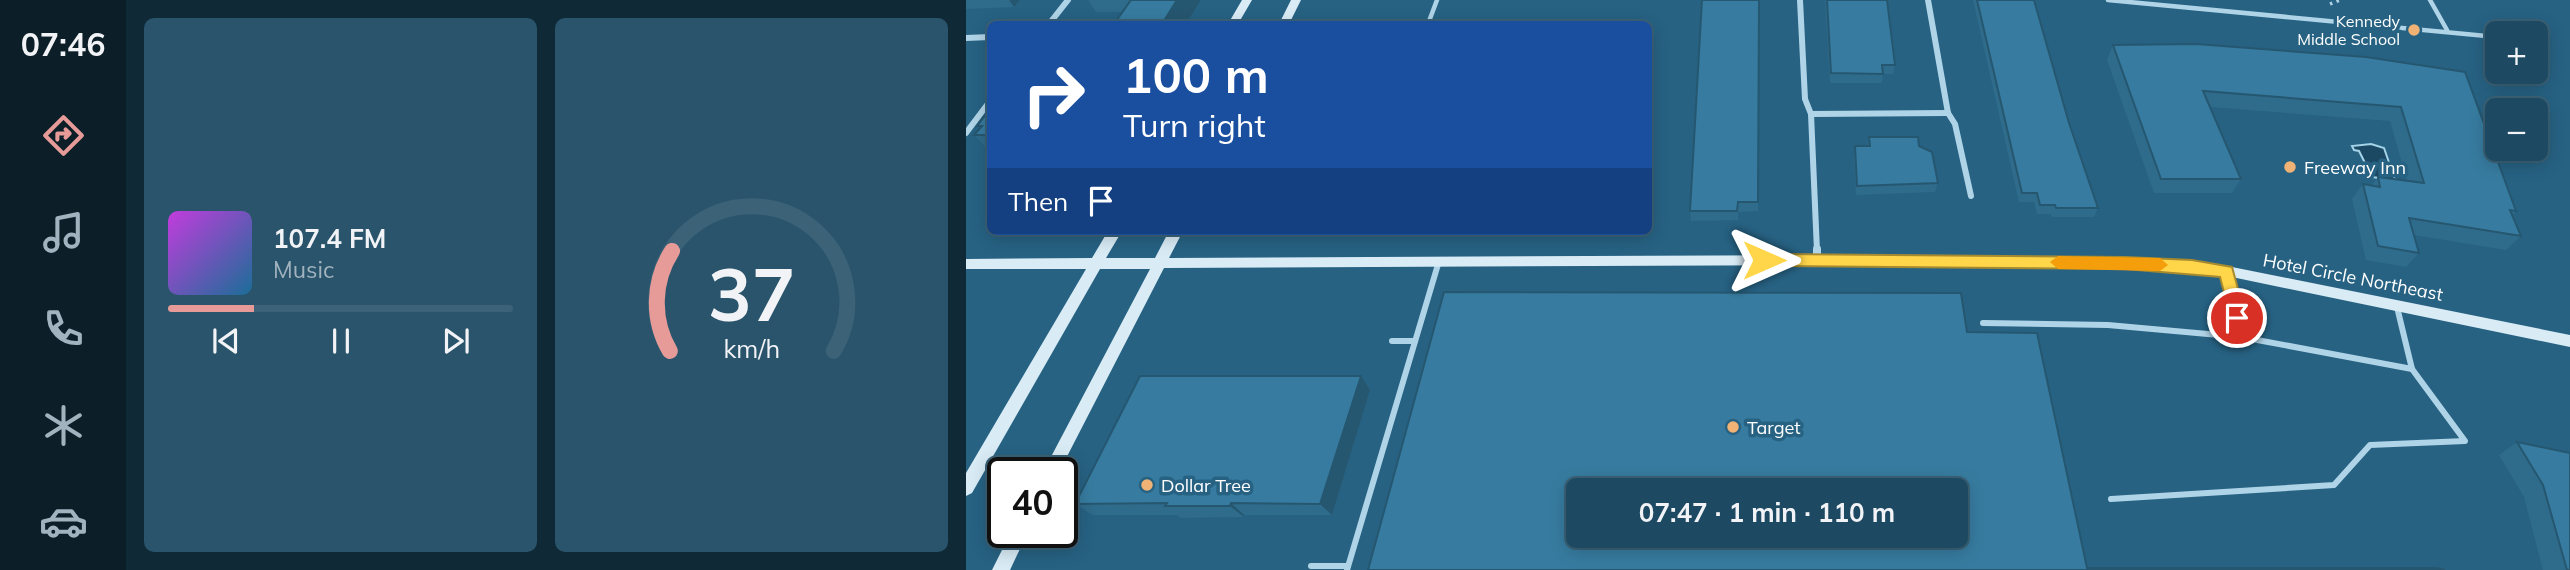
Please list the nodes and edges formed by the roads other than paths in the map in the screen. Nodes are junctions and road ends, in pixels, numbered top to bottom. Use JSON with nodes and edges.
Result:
{"nodes":[{"id":1,"x":1068,"y":0,"type":"edge"},
{"id":2,"x":1247,"y":0,"type":"edge"},
{"id":3,"x":1296,"y":0,"type":"edge"},
{"id":4,"x":1437,"y":0,"type":"edge"},
{"id":5,"x":1800,"y":0,"type":"edge"},
{"id":6,"x":1928,"y":0,"type":"edge"},
{"id":7,"x":2108,"y":0,"type":"edge"},
{"id":8,"x":2430,"y":0,"type":"edge"},
{"id":9,"x":1051,"y":21,"type":"edge"},
{"id":10,"x":1235,"y":21,"type":"edge"},
{"id":11,"x":1285,"y":21,"type":"edge"},
{"id":12,"x":1429,"y":21,"type":"edge"},
{"id":13,"x":2448,"y":30,"type":"junction"},
{"id":14,"x":2485,"y":35,"type":"edge"},
{"id":15,"x":987,"y":37,"type":"edge"},
{"id":16,"x":966,"y":38,"type":"edge"},
{"id":17,"x":987,"y":105,"type":"edge"},
{"id":18,"x":1948,"y":113,"type":"junction"},
{"id":19,"x":1811,"y":114,"type":"junction"},
{"id":20,"x":966,"y":133,"type":"edge"},
{"id":21,"x":1971,"y":196,"type":"dead end"},
{"id":22,"x":1113,"y":235,"type":"edge"},
{"id":23,"x":1174,"y":235,"type":"edge"},
{"id":24,"x":1817,"y":260,"type":"junction"},
{"id":25,"x":1439,"y":261,"type":"junction"},
{"id":26,"x":1161,"y":262,"type":"junction"},
{"id":27,"x":966,"y":264,"type":"edge"},
{"id":28,"x":1096,"y":264,"type":"junction"},
{"id":29,"x":2227,"y":271,"type":"junction"},
{"id":30,"x":2397,"y":305,"type":"junction"},
{"id":31,"x":1983,"y":323,"type":"dead end"},
{"id":32,"x":2241,"y":337,"type":"junction"},
{"id":33,"x":1392,"y":341,"type":"dead end"},
{"id":34,"x":1415,"y":341,"type":"junction"},
{"id":35,"x":2570,"y":341,"type":"edge"},
{"id":36,"x":2412,"y":369,"type":"junction"},
{"id":37,"x":1059,"y":457,"type":"edge"},
{"id":38,"x":966,"y":488,"type":"edge"},
{"id":39,"x":2111,"y":499,"type":"dead end"},
{"id":40,"x":1012,"y":548,"type":"edge"},
{"id":41,"x":1311,"y":566,"type":"dead end"},
{"id":42,"x":1347,"y":568,"type":"edge"},
{"id":43,"x":1000,"y":570,"type":"edge"}],
"edges":[{"from":1,"to":9,"type":"street"},
{"from":2,"to":10,"type":"street"},
{"from":3,"to":11,"type":"street"},
{"from":4,"to":12,"type":"lane"},
{"from":5,"to":19,"type":"street"},
{"from":6,"to":18,"type":"street"},
{"from":7,"to":13,"type":"lane"},
{"from":8,"to":13,"type":"lane"},
{"from":13,"to":14,"type":"lane"},
{"from":15,"to":16,"type":"street"},
{"from":17,"to":20,"type":"street"},
{"from":18,"to":19,"type":"street"},
{"from":18,"to":21,"type":"street"},
{"from":19,"to":24,"type":"street"},
{"from":22,"to":28,"type":"street"},
{"from":23,"to":26,"type":"street"},
{"from":24,"to":25,"type":"street","name":"Hotel Circle Northeast"},
{"from":24,"to":29,"type":"street","name":"Hotel Circle Northeast"},
{"from":25,"to":26,"type":"street","name":"Hotel Circle Northeast"},
{"from":25,"to":34,"type":"lane"},
{"from":26,"to":28,"type":"street","name":"Hotel Circle Northeast"},
{"from":26,"to":37,"type":"street"},
{"from":27,"to":28,"type":"street","name":"Hotel Circle Northeast"},
{"from":28,"to":38,"type":"street"},
{"from":29,"to":30,"type":"street","name":"Hotel Circle Northeast"},
{"from":29,"to":32,"type":"lane"},
{"from":30,"to":35,"type":"street","name":"Hotel Circle Northeast"},
{"from":30,"to":36,"type":"lane"},
{"from":31,"to":32,"type":"lane"},
{"from":32,"to":36,"type":"lane"},
{"from":33,"to":34,"type":"lane"},
{"from":34,"to":42,"type":"lane"},
{"from":36,"to":39,"type":"lane"},
{"from":40,"to":43,"type":"street"},
{"from":41,"to":42,"type":"lane"}]}
